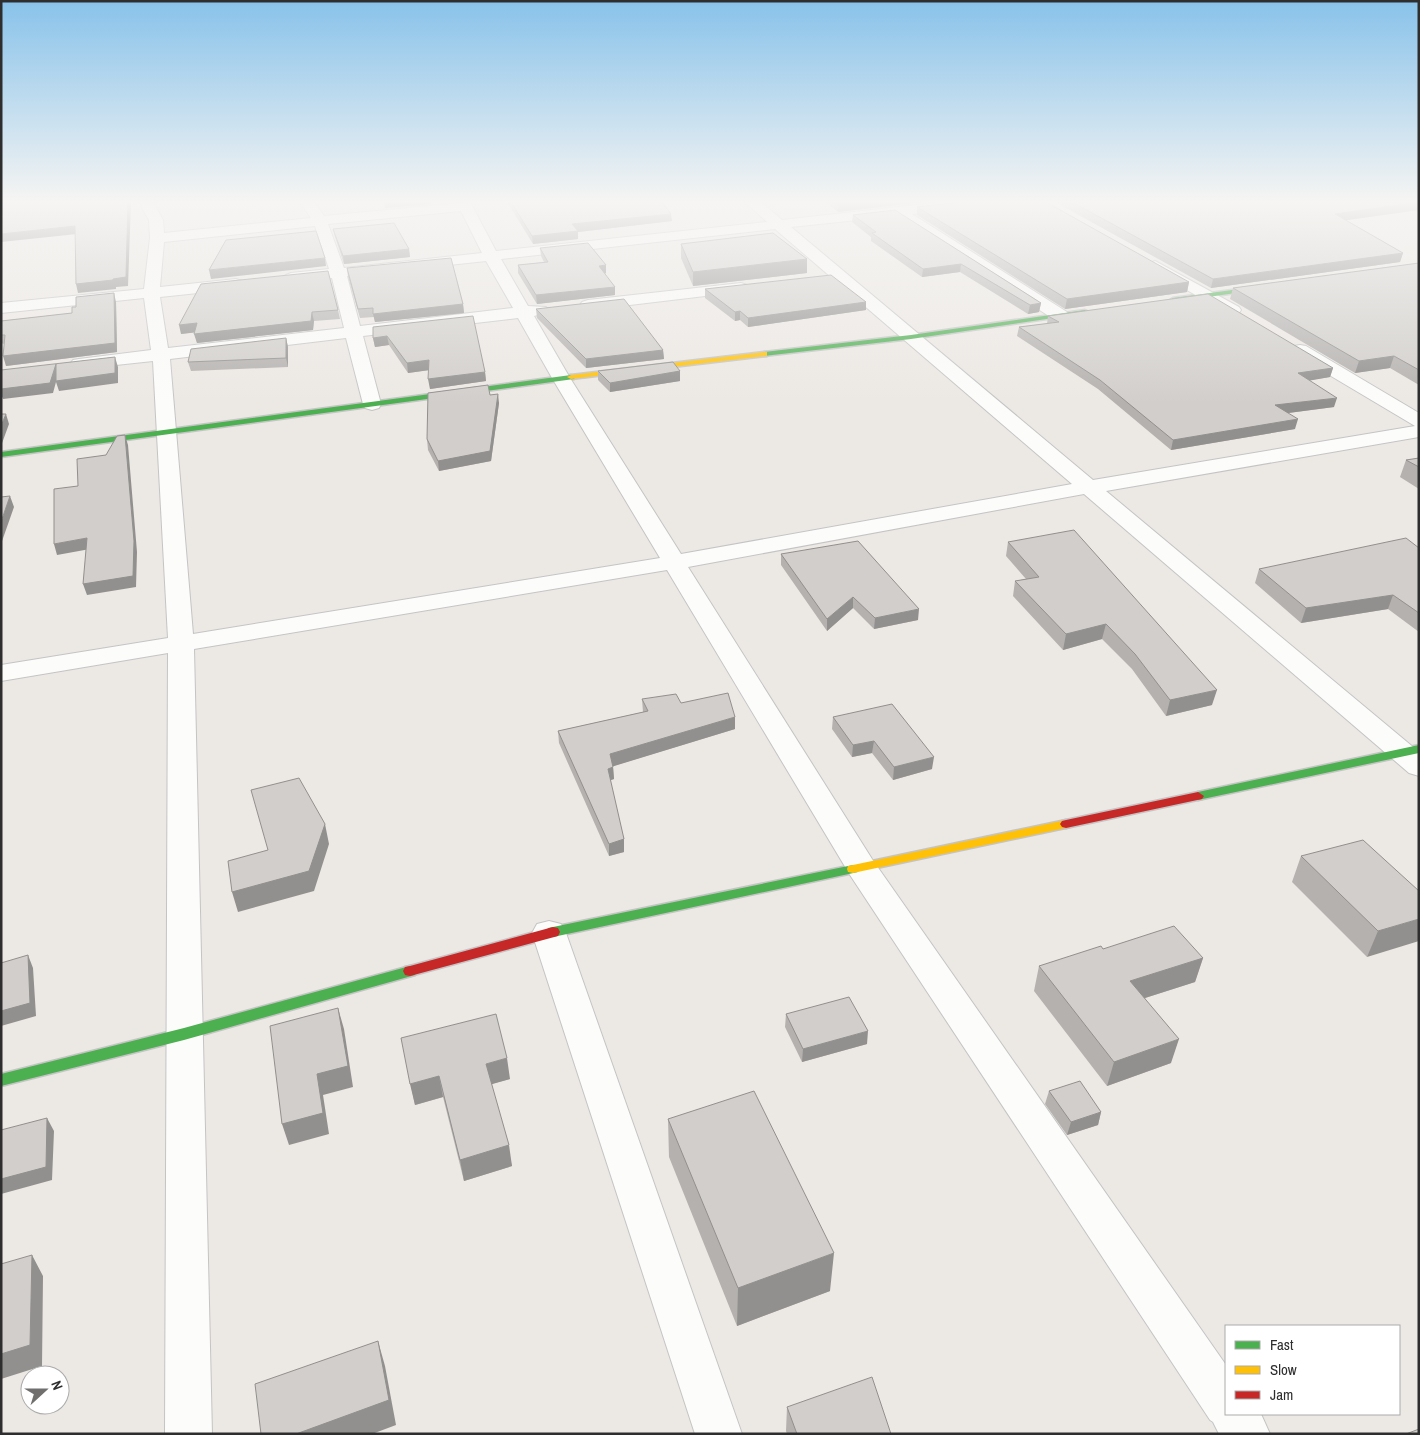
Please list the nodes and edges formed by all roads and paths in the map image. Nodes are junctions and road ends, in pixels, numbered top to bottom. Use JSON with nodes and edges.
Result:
{"nodes":[{"id":1,"x":154,"y":269,"type":"edge"},
{"id":2,"x":337,"y":269,"type":"edge"},
{"id":3,"x":374,"y":269,"type":"edge"},
{"id":4,"x":498,"y":269,"type":"edge"},
{"id":5,"x":822,"y":269,"type":"edge"},
{"id":6,"x":988,"y":269,"type":"edge"},
{"id":7,"x":1161,"y":269,"type":"edge"},
{"id":8,"x":338,"y":273,"type":"junction"},
{"id":9,"x":279,"y":279,"type":"edge"},
{"id":10,"x":249,"y":282,"type":"edge"},
{"id":11,"x":760,"y":285,"type":"edge"},
{"id":12,"x":1285,"y":285,"type":"edge"},
{"id":13,"x":151,"y":293,"type":"junction"},
{"id":14,"x":1208,"y":295,"type":"junction"},
{"id":15,"x":1159,"y":302,"type":"edge"},
{"id":16,"x":572,"y":306,"type":"edge"},
{"id":17,"x":1,"y":308,"type":"edge"},
{"id":18,"x":553,"y":309,"type":"edge"},
{"id":19,"x":1100,"y":310,"type":"edge"},
{"id":20,"x":523,"y":312,"type":"junction"},
{"id":21,"x":1061,"y":316,"type":"junction"},
{"id":22,"x":1250,"y":320,"type":"edge"},
{"id":23,"x":353,"y":332,"type":"junction"},
{"id":24,"x":911,"y":336,"type":"junction"},
{"id":25,"x":1284,"y":341,"type":"edge"},
{"id":26,"x":161,"y":354,"type":"junction"},
{"id":27,"x":67,"y":365,"type":"edge"},
{"id":28,"x":561,"y":378,"type":"junction"},
{"id":29,"x":372,"y":404,"type":"junction"},
{"id":30,"x":1419,"y":421,"type":"edge"},
{"id":31,"x":1419,"y":431,"type":"edge"},
{"id":32,"x":166,"y":433,"type":"junction"},
{"id":33,"x":1,"y":455,"type":"edge"},
{"id":34,"x":1089,"y":487,"type":"junction"},
{"id":35,"x":675,"y":562,"type":"junction"},
{"id":36,"x":181,"y":645,"type":"junction"},
{"id":37,"x":1,"y":674,"type":"edge"},
{"id":38,"x":1411,"y":750,"type":"edge"},
{"id":39,"x":1419,"y":767,"type":"edge"},
{"id":40,"x":861,"y":867,"type":"junction"},
{"id":41,"x":549,"y":933,"type":"junction"},
{"id":42,"x":184,"y":1034,"type":"junction"},
{"id":43,"x":1,"y":1080,"type":"edge"},
{"id":44,"x":1225,"y":1403,"type":"edge"},
{"id":45,"x":1234,"y":1415,"type":"edge"},
{"id":46,"x":189,"y":1434,"type":"edge"},
{"id":47,"x":719,"y":1434,"type":"edge"},
{"id":48,"x":1247,"y":1434,"type":"edge"}],
"edges":[{"from":1,"to":13,"type":"street"},
{"from":2,"to":8,"type":"street"},
{"from":3,"to":8,"type":"street"},
{"from":4,"to":20,"type":"street"},
{"from":5,"to":24,"type":"street"},
{"from":6,"to":21,"type":"street"},
{"from":7,"to":14,"type":"street"},
{"from":8,"to":9,"type":"street"},
{"from":8,"to":23,"type":"street"},
{"from":10,"to":13,"type":"street"},
{"from":11,"to":16,"type":"street"},
{"from":12,"to":14,"type":"street"},
{"from":13,"to":17,"type":"street"},
{"from":13,"to":26,"type":"street"},
{"from":14,"to":15,"type":"street"},
{"from":14,"to":22,"type":"street"},
{"from":18,"to":20,"type":"street"},
{"from":19,"to":21,"type":"street"},
{"from":20,"to":23,"type":"street"},
{"from":20,"to":28,"type":"street"},
{"from":21,"to":24,"type":"street"},
{"from":23,"to":26,"type":"street"},
{"from":23,"to":29,"type":"street"},
{"from":24,"to":28,"type":"street"},
{"from":24,"to":34,"type":"street"},
{"from":25,"to":30,"type":"street"},
{"from":26,"to":27,"type":"street"},
{"from":26,"to":32,"type":"street"},
{"from":28,"to":29,"type":"street"},
{"from":28,"to":35,"type":"street"},
{"from":29,"to":32,"type":"street"},
{"from":31,"to":34,"type":"street"},
{"from":32,"to":33,"type":"street"},
{"from":32,"to":36,"type":"street"},
{"from":34,"to":35,"type":"street"},
{"from":34,"to":38,"type":"street"},
{"from":35,"to":36,"type":"street"},
{"from":35,"to":40,"type":"street"},
{"from":36,"to":37,"type":"street"},
{"from":36,"to":42,"type":"street"},
{"from":38,"to":39,"type":"street"},
{"from":38,"to":40,"type":"street"},
{"from":40,"to":41,"type":"street"},
{"from":40,"to":44,"type":"street"},
{"from":41,"to":42,"type":"street"},
{"from":41,"to":47,"type":"street"},
{"from":42,"to":43,"type":"street"},
{"from":42,"to":46,"type":"street"},
{"from":45,"to":48,"type":"street"}]}
